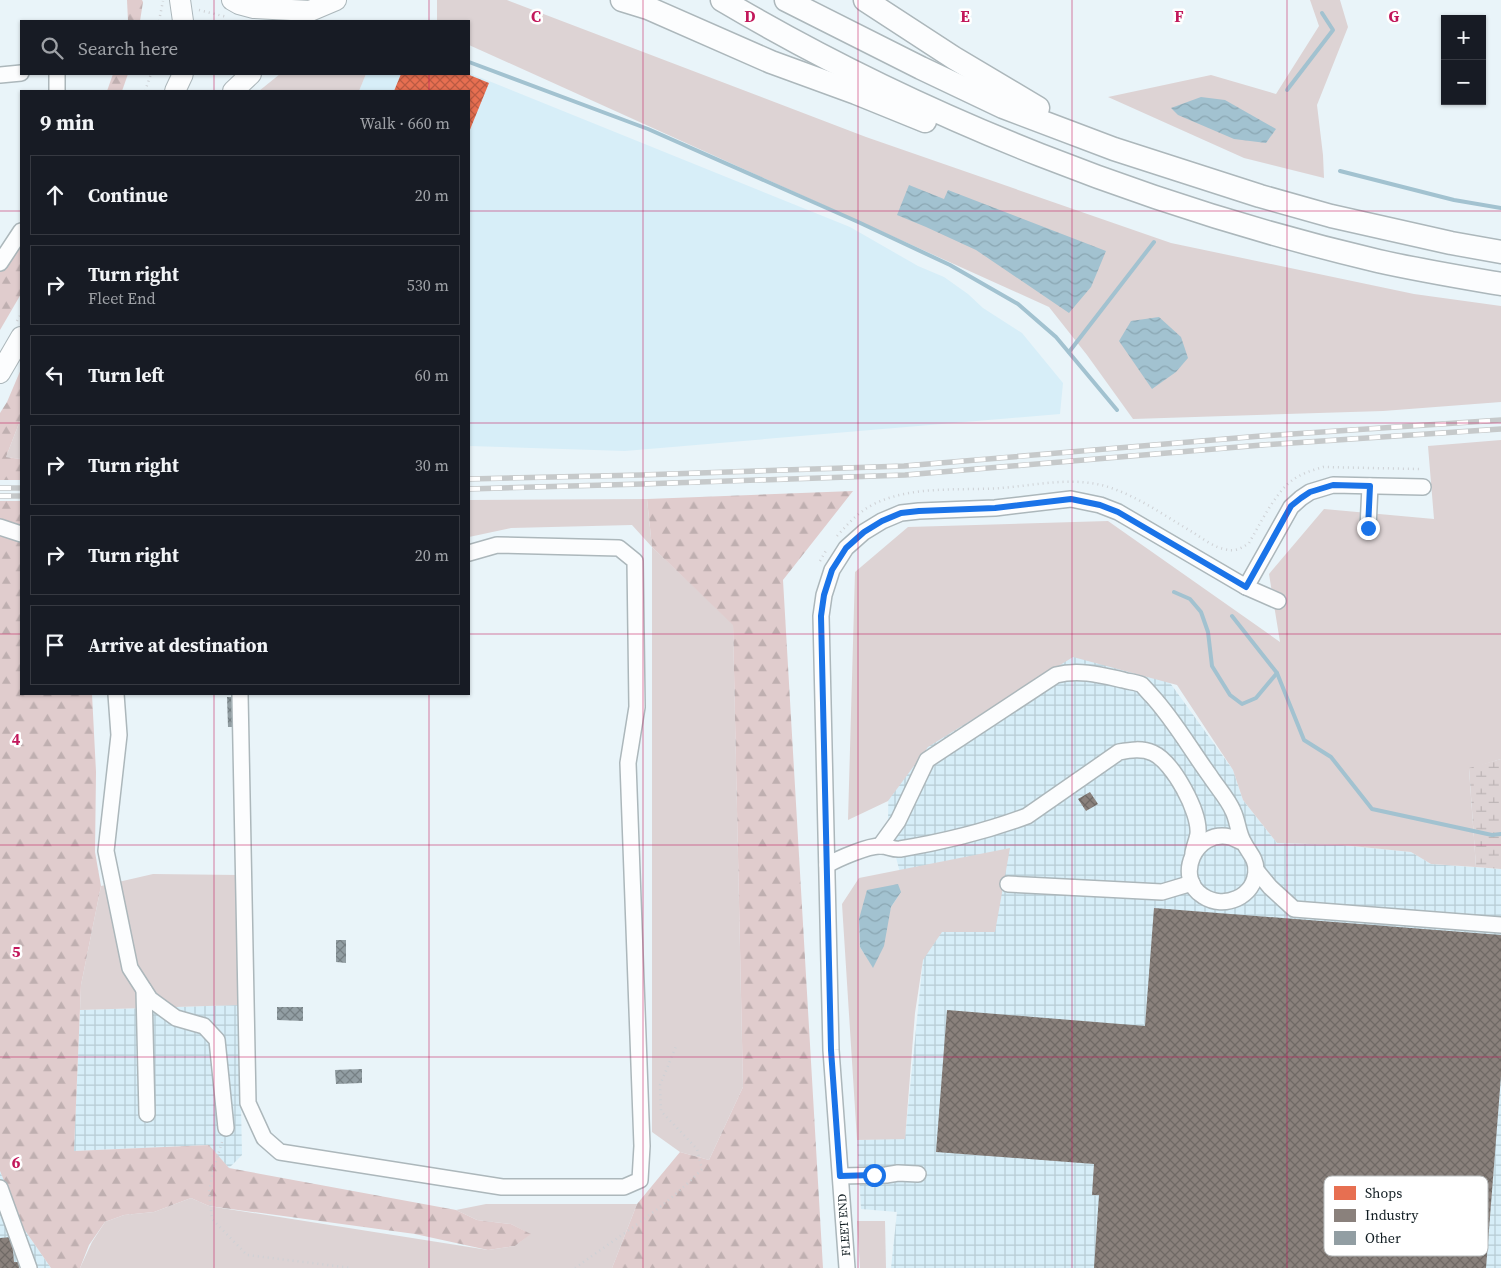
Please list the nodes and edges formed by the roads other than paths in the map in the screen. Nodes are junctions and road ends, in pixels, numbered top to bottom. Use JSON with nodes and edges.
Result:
{"nodes":[{"id":1,"x":336,"y":0,"type":"edge"},
{"id":2,"x":342,"y":0,"type":"edge"},
{"id":3,"x":622,"y":0,"type":"edge"},
{"id":4,"x":722,"y":0,"type":"edge"},
{"id":5,"x":786,"y":0,"type":"edge"},
{"id":6,"x":865,"y":0,"type":"edge"},
{"id":7,"x":236,"y":2,"type":"edge"},
{"id":8,"x":312,"y":20,"type":"edge"},
{"id":9,"x":20,"y":74,"type":"edge"},
{"id":10,"x":0,"y":75,"type":"edge"},
{"id":11,"x":57,"y":75,"type":"edge"},
{"id":12,"x":183,"y":75,"type":"edge"},
{"id":13,"x":249,"y":75,"type":"edge"},
{"id":14,"x":57,"y":90,"type":"edge"},
{"id":15,"x":175,"y":90,"type":"edge"},
{"id":16,"x":234,"y":90,"type":"edge"},
{"id":17,"x":1114,"y":149,"type":"junction"},
{"id":18,"x":1117,"y":184,"type":"junction"},
{"id":19,"x":20,"y":233,"type":"edge"},
{"id":20,"x":1501,"y":252,"type":"edge"},
{"id":21,"x":0,"y":264,"type":"edge"},
{"id":22,"x":1501,"y":284,"type":"edge"},
{"id":23,"x":20,"y":339,"type":"edge"},
{"id":24,"x":0,"y":373,"type":"edge"},
{"id":25,"x":1370,"y":486,"type":"junction"},
{"id":26,"x":1423,"y":487,"type":"dead end"},
{"id":27,"x":0,"y":526,"type":"edge"},
{"id":28,"x":1368,"y":528,"type":"dead end"},
{"id":29,"x":20,"y":534,"type":"edge"},
{"id":30,"x":470,"y":554,"type":"edge"},
{"id":31,"x":1246,"y":587,"type":"junction"},
{"id":32,"x":1278,"y":601,"type":"dead end"},
{"id":33,"x":116,"y":695,"type":"edge"},
{"id":34,"x":240,"y":695,"type":"edge"},
{"id":35,"x":1244,"y":843,"type":"junction"},
{"id":36,"x":880,"y":846,"type":"junction"},
{"id":37,"x":1192,"y":854,"type":"junction"},
{"id":38,"x":827,"y":865,"type":"junction"},
{"id":39,"x":1256,"y":870,"type":"junction"},
{"id":40,"x":1008,"y":884,"type":"dead end"},
{"id":41,"x":1192,"y":884,"type":"junction"},
{"id":42,"x":1501,"y":925,"type":"edge"},
{"id":43,"x":144,"y":990,"type":"junction"},
{"id":44,"x":147,"y":1114,"type":"dead end"},
{"id":45,"x":226,"y":1128,"type":"road end"},
{"id":46,"x":918,"y":1174,"type":"dead end"},
{"id":47,"x":840,"y":1176,"type":"junction"},
{"id":48,"x":0,"y":1188,"type":"edge"},
{"id":49,"x":30,"y":1268,"type":"edge"},
{"id":50,"x":847,"y":1268,"type":"edge"}],
"edges":[{"from":1,"to":7,"type":"main road"},
{"from":2,"to":8,"type":"main road"},
{"from":3,"to":18,"type":"highway"},
{"from":4,"to":18,"type":"highway"},
{"from":5,"to":17,"type":"highway"},
{"from":6,"to":17,"type":"highway"},
{"from":9,"to":10,"type":"street"},
{"from":11,"to":14,"type":"street"},
{"from":12,"to":15,"type":"main road"},
{"from":13,"to":16,"type":"main road"},
{"from":17,"to":20,"type":"highway"},
{"from":18,"to":22,"type":"highway"},
{"from":19,"to":21,"type":"street"},
{"from":23,"to":24,"type":"main road"},
{"from":25,"to":26,"type":"street"},
{"from":25,"to":28,"type":"street"},
{"from":25,"to":31,"type":"street"},
{"from":27,"to":29,"type":"street"},
{"from":30,"to":34,"type":"street"},
{"from":31,"to":32,"type":"street","name":"FLEET END"},
{"from":31,"to":38,"type":"street","name":"FLEET END"},
{"from":33,"to":43,"type":"street"},
{"from":35,"to":36,"type":"street"},
{"from":35,"to":37,"type":"street"},
{"from":35,"to":39,"type":"street"},
{"from":36,"to":37,"type":"street"},
{"from":36,"to":38,"type":"street"},
{"from":37,"to":41,"type":"street"},
{"from":38,"to":47,"type":"street","name":"FLEET END"},
{"from":39,"to":41,"type":"street"},
{"from":39,"to":42,"type":"street"},
{"from":40,"to":41,"type":"street"},
{"from":43,"to":44,"type":"street"},
{"from":43,"to":45,"type":"street"},
{"from":46,"to":47,"type":"street"},
{"from":47,"to":50,"type":"street","name":"FLEET END"},
{"from":48,"to":49,"type":"street"}]}
